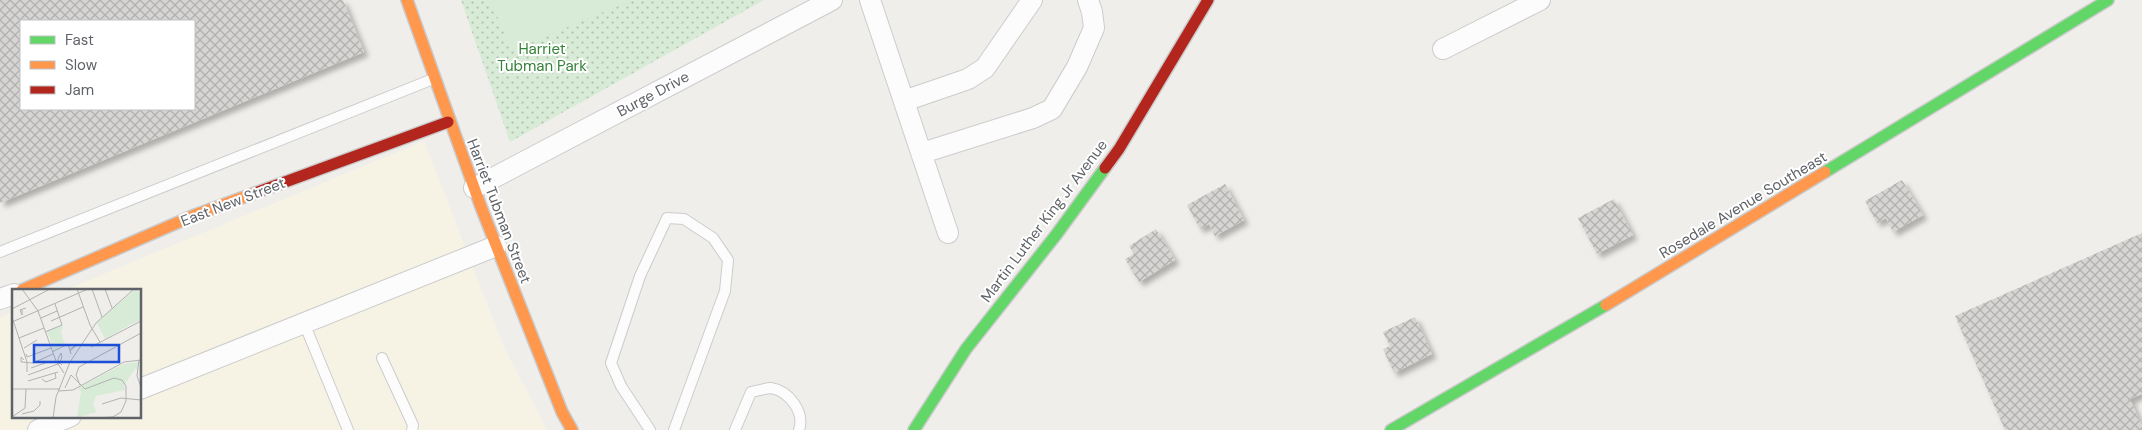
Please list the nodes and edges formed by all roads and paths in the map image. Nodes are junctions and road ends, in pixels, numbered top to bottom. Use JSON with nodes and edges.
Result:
{"nodes":[{"id":1,"x":407,"y":0,"type":"edge"},
{"id":2,"x":832,"y":0,"type":"edge"},
{"id":3,"x":870,"y":0,"type":"edge"},
{"id":4,"x":1032,"y":0,"type":"edge"},
{"id":5,"x":1088,"y":0,"type":"edge"},
{"id":6,"x":1208,"y":0,"type":"edge"},
{"id":7,"x":1540,"y":0,"type":"edge"},
{"id":8,"x":2108,"y":0,"type":"edge"},
{"id":9,"x":1443,"y":49,"type":"dead end"},
{"id":10,"x":434,"y":79,"type":"junction"},
{"id":11,"x":904,"y":101,"type":"junction"},
{"id":12,"x":448,"y":122,"type":"junction"},
{"id":13,"x":922,"y":153,"type":"junction"},
{"id":14,"x":474,"y":188,"type":"junction"},
{"id":15,"x":948,"y":233,"type":"dead end"},
{"id":16,"x":496,"y":246,"type":"junction"},
{"id":17,"x":0,"y":252,"type":"edge"},
{"id":18,"x":24,"y":289,"type":"edge"},
{"id":19,"x":12,"y":295,"type":"edge"},
{"id":20,"x":0,"y":300,"type":"edge"},
{"id":21,"x":304,"y":323,"type":"junction"},
{"id":22,"x":382,"y":358,"type":"dead end"},
{"id":23,"x":141,"y":389,"type":"edge"},
{"id":24,"x":66,"y":418,"type":"edge"},
{"id":25,"x":38,"y":430,"type":"edge"},
{"id":26,"x":348,"y":430,"type":"edge"},
{"id":27,"x":412,"y":430,"type":"edge"},
{"id":28,"x":572,"y":430,"type":"edge"},
{"id":29,"x":650,"y":430,"type":"edge"},
{"id":30,"x":674,"y":430,"type":"edge"},
{"id":31,"x":736,"y":430,"type":"edge"},
{"id":32,"x":799,"y":430,"type":"edge"},
{"id":33,"x":914,"y":430,"type":"edge"},
{"id":34,"x":1390,"y":430,"type":"edge"}],
"edges":[{"from":1,"to":10,"type":"street","name":"Harriet Tubman Street"},
{"from":2,"to":14,"type":"street","name":"Burge Drive"},
{"from":3,"to":11,"type":"street"},
{"from":4,"to":11,"type":"street"},
{"from":5,"to":13,"type":"street"},
{"from":6,"to":33,"type":"street","name":"Martin Luther King Jr Avenue"},
{"from":7,"to":9,"type":"street"},
{"from":8,"to":34,"type":"street","name":"Rosedale Avenue Southeast"},
{"from":10,"to":12,"type":"street","name":"Harriet Tubman Street"},
{"from":10,"to":17,"type":"lane"},
{"from":11,"to":13,"type":"street"},
{"from":12,"to":14,"type":"street","name":"Harriet Tubman Street"},
{"from":12,"to":18,"type":"street","name":"East New Street"},
{"from":13,"to":15,"type":"street"},
{"from":14,"to":16,"type":"street","name":"Harriet Tubman Street"},
{"from":16,"to":21,"type":"street"},
{"from":16,"to":28,"type":"street","name":"Harriet Tubman Street"},
{"from":19,"to":20,"type":"street"},
{"from":21,"to":23,"type":"street"},
{"from":21,"to":26,"type":"lane"},
{"from":22,"to":27,"type":"lane"},
{"from":24,"to":25,"type":"street"},
{"from":29,"to":30,"type":"lane"},
{"from":31,"to":32,"type":"lane"}]}
